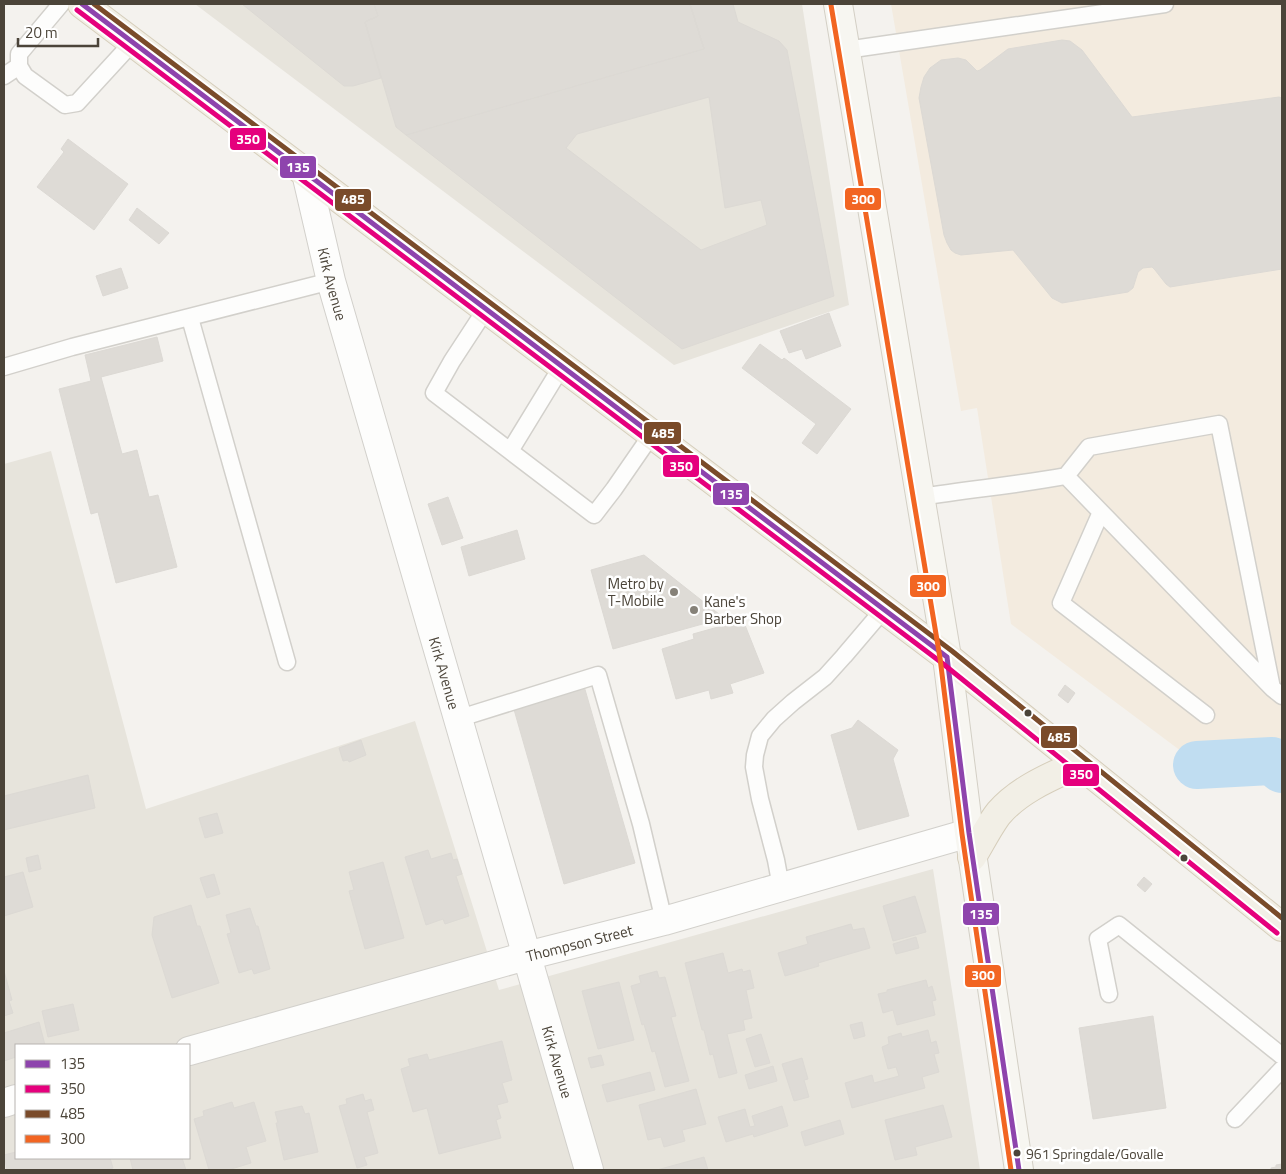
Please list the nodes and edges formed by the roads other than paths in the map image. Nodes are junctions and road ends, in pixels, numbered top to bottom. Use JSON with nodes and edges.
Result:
{"nodes":[{"id":1,"x":61,"y":4,"type":"edge"},
{"id":2,"x":82,"y":4,"type":"edge"},
{"id":3,"x":838,"y":4,"type":"edge"},
{"id":4,"x":1165,"y":4,"type":"edge"},
{"id":5,"x":133,"y":42,"type":"junction"},
{"id":6,"x":846,"y":50,"type":"junction"},
{"id":7,"x":19,"y":66,"type":"junction"},
{"id":8,"x":4,"y":76,"type":"edge"},
{"id":9,"x":306,"y":173,"type":"junction"},
{"id":10,"x":331,"y":281,"type":"junction"},
{"id":11,"x":486,"y":309,"type":"junction"},
{"id":12,"x":190,"y":318,"type":"junction"},
{"id":13,"x":562,"y":366,"type":"junction"},
{"id":14,"x":4,"y":367,"type":"edge"},
{"id":15,"x":652,"y":434,"type":"junction"},
{"id":16,"x":510,"y":452,"type":"junction"},
{"id":17,"x":1066,"y":476,"type":"junction"},
{"id":18,"x":921,"y":497,"type":"junction"},
{"id":19,"x":1101,"y":512,"type":"junction"},
{"id":20,"x":884,"y":609,"type":"junction"},
{"id":21,"x":947,"y":657,"type":"junction"},
{"id":22,"x":287,"y":662,"type":"dead end"},
{"id":23,"x":1279,"y":690,"type":"edge"},
{"id":24,"x":1206,"y":715,"type":"dead end"},
{"id":25,"x":457,"y":719,"type":"junction"},
{"id":26,"x":1078,"y":764,"type":"junction"},
{"id":27,"x":970,"y":845,"type":"junction"},
{"id":28,"x":781,"y":887,"type":"junction"},
{"id":29,"x":664,"y":921,"type":"junction"},
{"id":30,"x":1282,"y":927,"type":"edge"},
{"id":31,"x":526,"y":956,"type":"junction"},
{"id":32,"x":1109,"y":994,"type":"dead end"},
{"id":33,"x":190,"y":1051,"type":"edge"},
{"id":34,"x":1282,"y":1056,"type":"edge"},
{"id":35,"x":1282,"y":1069,"type":"edge"},
{"id":36,"x":1235,"y":1119,"type":"dead end"},
{"id":37,"x":589,"y":1170,"type":"edge"},
{"id":38,"x":1019,"y":1170,"type":"edge"}],
"edges":[{"from":1,"to":7,"type":"lane"},
{"from":2,"to":5,"type":"main road"},
{"from":3,"to":6,"type":"main road"},
{"from":4,"to":6,"type":"lane"},
{"from":5,"to":7,"type":"lane"},
{"from":5,"to":9,"type":"main road"},
{"from":6,"to":18,"type":"main road"},
{"from":7,"to":8,"type":"lane"},
{"from":9,"to":10,"type":"street","name":"Kirk Avenue"},
{"from":9,"to":11,"type":"main road"},
{"from":10,"to":12,"type":"lane"},
{"from":10,"to":25,"type":"street","name":"Kirk Avenue"},
{"from":11,"to":13,"type":"main road"},
{"from":11,"to":16,"type":"lane"},
{"from":12,"to":14,"type":"lane"},
{"from":12,"to":22,"type":"lane"},
{"from":13,"to":15,"type":"main road"},
{"from":13,"to":16,"type":"lane"},
{"from":15,"to":16,"type":"lane"},
{"from":15,"to":20,"type":"main road"},
{"from":17,"to":18,"type":"lane"},
{"from":17,"to":19,"type":"lane"},
{"from":17,"to":23,"type":"lane"},
{"from":18,"to":21,"type":"main road"},
{"from":19,"to":23,"type":"lane"},
{"from":19,"to":24,"type":"lane"},
{"from":20,"to":21,"type":"main road"},
{"from":20,"to":28,"type":"lane"},
{"from":21,"to":26,"type":"main road"},
{"from":21,"to":27,"type":"main road"},
{"from":25,"to":29,"type":"lane"},
{"from":25,"to":31,"type":"street","name":"Kirk Avenue"},
{"from":26,"to":27,"type":"main road"},
{"from":26,"to":30,"type":"main road"},
{"from":27,"to":28,"type":"street","name":"Thompson Street"},
{"from":27,"to":38,"type":"main road"},
{"from":28,"to":29,"type":"street","name":"Thompson Street"},
{"from":29,"to":31,"type":"street","name":"Thompson Street"},
{"from":31,"to":33,"type":"street","name":"Thompson Street"},
{"from":31,"to":37,"type":"street","name":"Kirk Avenue"},
{"from":32,"to":34,"type":"lane"},
{"from":35,"to":36,"type":"lane"}]}
